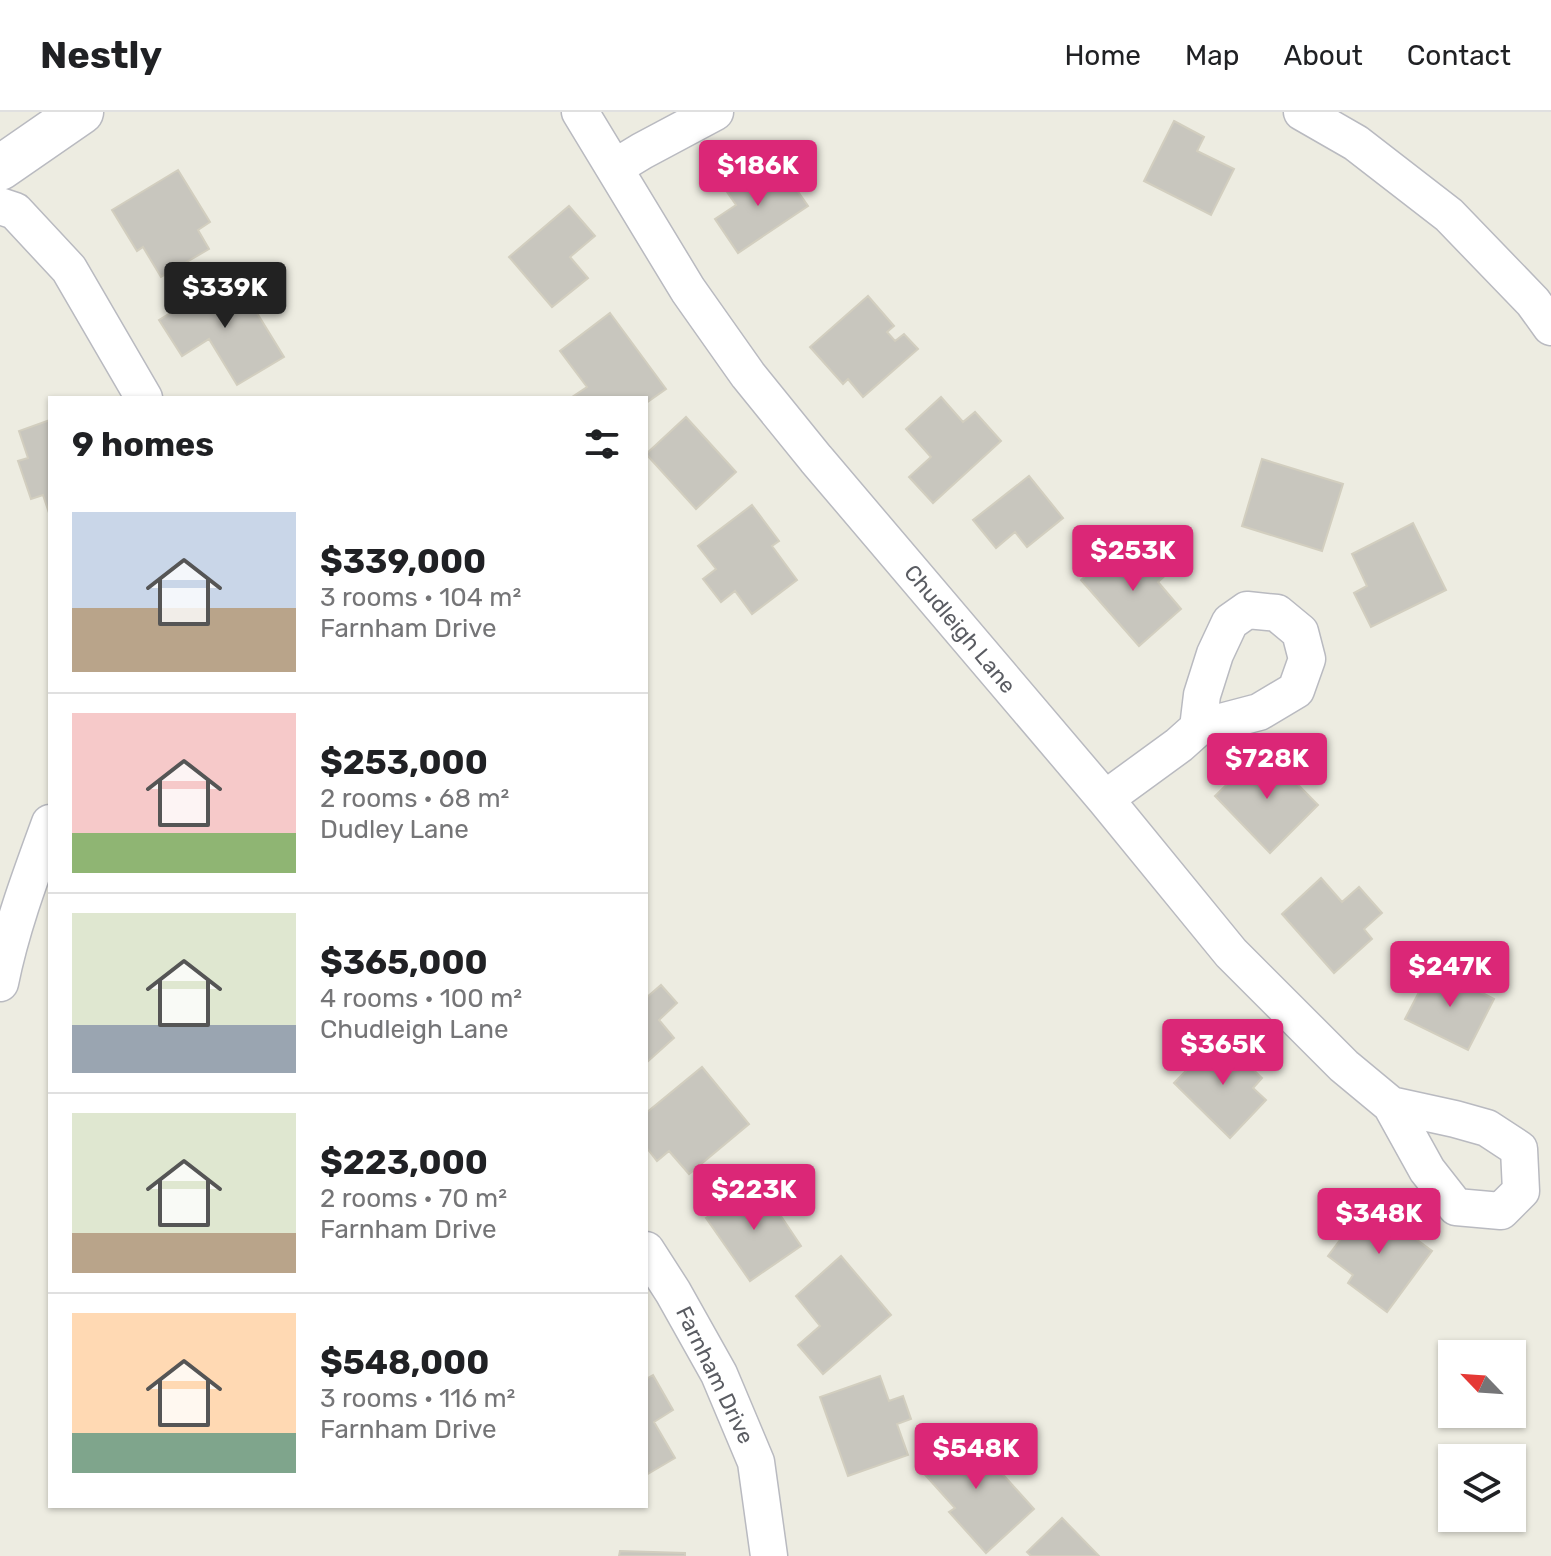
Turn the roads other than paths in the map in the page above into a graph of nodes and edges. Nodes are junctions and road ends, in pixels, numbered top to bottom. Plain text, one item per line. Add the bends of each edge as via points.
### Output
1 (81, 112) edge
2 (580, 112) edge
3 (715, 112) edge
4 (1302, 112) edge
5 (0, 168) edge
6 (614, 168) junction
7 (0, 206) edge
8 (1551, 327) edge
9 (143, 396) edge
10 (1198, 728) dead end
11 (1105, 799) junction
12 (48, 829) edge
13 (0, 983) edge
14 (1391, 1105) dead end
15 (648, 1253) edge
16 (769, 1556) edge

1 - 5 street
2 - 6 street, Chudleigh Lane
3 - 6 street
4 - 8 street via 1356,143 1449,215
6 - 11 street, Chudleigh Lane via 688,290 748,375
7 - 9 street via 15,211 69,269
10 - 11 street
11 - 14 street, Chudleigh Lane via 1231,953 1344,1066
12 - 13 street
15 - 16 street, Farnham Drive via 719,1374 756,1462

